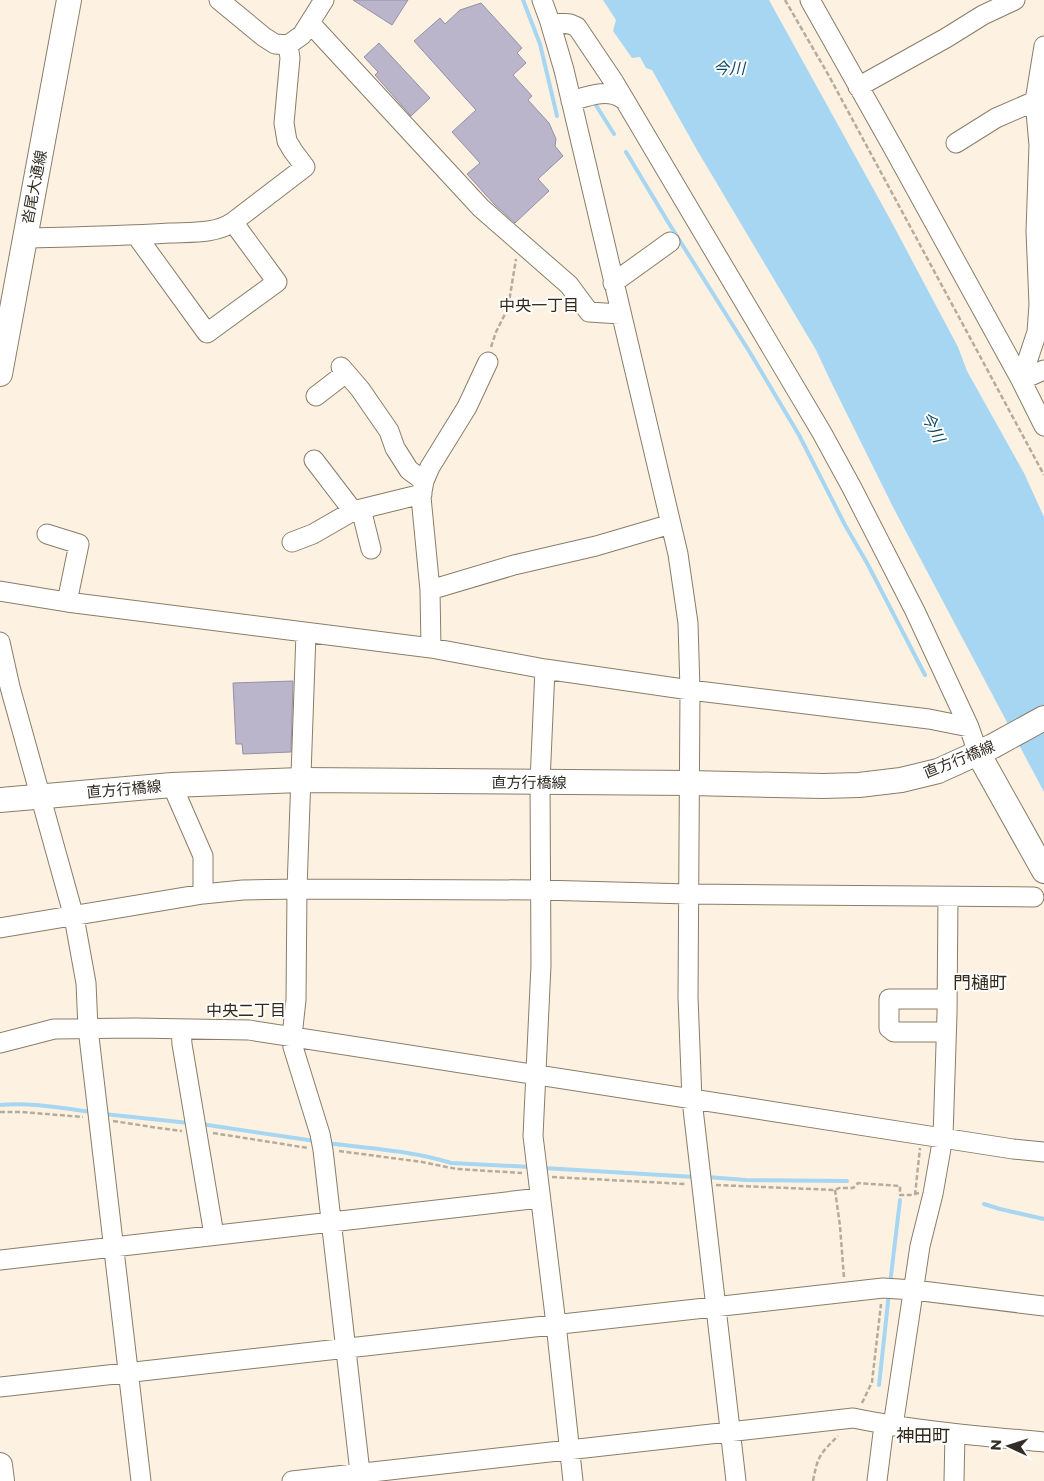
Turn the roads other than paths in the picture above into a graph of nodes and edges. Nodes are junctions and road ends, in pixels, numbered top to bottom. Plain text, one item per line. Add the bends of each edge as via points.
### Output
1 (69, 0) edge
2 (219, 0) edge
3 (324, 0) edge
4 (542, 0) edge
5 (1015, 0) edge
6 (817, 2) edge
7 (550, 22) junction
8 (310, 23) junction
9 (288, 44) junction
10 (1044, 46) edge
11 (858, 87) junction
12 (623, 100) junction
13 (1035, 100) junction
14 (571, 101) junction
15 (956, 143) dead end
16 (233, 222) junction
17 (1040, 234) edge
18 (136, 235) junction
19 (25, 238) junction
20 (670, 242) dead end
21 (613, 283) junction
22 (620, 314) junction
23 (488, 362) road end
24 (1044, 370) edge
25 (0, 374) edge
26 (1020, 380) junction
27 (316, 396) dead end
28 (1044, 426) edge
29 (314, 460) dead end
30 (423, 487) junction
31 (357, 510) junction
32 (671, 524) junction
33 (46, 534) dead end
34 (292, 542) dead end
35 (371, 549) dead end
36 (430, 590) junction
37 (0, 591) edge
38 (67, 602) junction
39 (306, 633) junction
40 (0, 642) edge
41 (431, 648) junction
42 (545, 669) junction
43 (690, 690) junction
44 (1044, 718) edge
45 (969, 726) junction
46 (985, 749) junction
47 (301, 780) junction
48 (540, 782) junction
49 (690, 783) junction
50 (172, 786) junction
51 (40, 796) junction
52 (0, 800) edge
53 (1044, 871) edge
54 (297, 889) junction
55 (540, 890) junction
56 (203, 894) junction
57 (689, 894) junction
58 (948, 897) junction
59 (1034, 897) dead end
60 (74, 917) junction
61 (0, 928) edge
62 (947, 999) junction
63 (88, 1028) junction
64 (181, 1029) junction
65 (946, 1032) junction
66 (292, 1036) junction
67 (0, 1042) edge
68 (537, 1074) junction
69 (692, 1100) junction
70 (943, 1137) junction
71 (1044, 1152) edge
72 (540, 1198) junction
73 (331, 1221) junction
74 (214, 1235) junction
75 (114, 1246) junction
76 (0, 1260) edge
77 (914, 1290) junction
78 (715, 1306) junction
79 (1044, 1306) edge
80 (556, 1324) junction
81 (346, 1348) junction
82 (128, 1373) junction
83 (0, 1387) edge
84 (888, 1425) junction
85 (730, 1432) junction
86 (955, 1434) junction
87 (1044, 1442) edge
88 (570, 1450) junction
89 (0, 1465) edge
90 (360, 1477) edge
91 (2, 1481) edge
92 (141, 1481) edge
93 (292, 1481) edge
94 (573, 1481) edge
95 (736, 1481) edge
96 (877, 1481) edge
97 (954, 1481) edge

1 - 19 main road, 沓尾大通線
2 - 9 street via 264,38 275,44
3 - 8 street
4 - 7 street
5 - 11 street
6 - 11 street
7 - 12 street via 577,27
7 - 14 street
8 - 9 street via 302,35
8 - 22 street via 481,208 569,285 589,312
9 - 16 street via 290,58 284,123 287,141 305,167
10 - 13 street
11 - 26 street
12 - 14 street via 609,93
12 - 45 street via 826,441 915,611
13 - 15 street via 996,118
13 - 17 street
14 - 21 street
16 - 18 street via 218,229
16 - 18 street via 277,282 207,333
17 - 26 street via 1037,332
18 - 19 street
19 - 25 main road, 沓尾大通線
20 - 21 street
21 - 22 street
22 - 32 street
23 - 30 street via 462,415 430,467
24 - 26 street
26 - 28 street
27 - 30 street via 344,370 389,431 394,448
29 - 31 street
30 - 31 street
30 - 36 street
31 - 34 street
31 - 35 street
32 - 36 street
32 - 43 street via 688,623
33 - 38 street via 79,544
36 - 41 street
37 - 38 street
38 - 39 street
39 - 41 street
39 - 47 street
40 - 51 street
41 - 42 street
42 - 43 street
42 - 48 street
43 - 45 street
43 - 49 street
44 - 46 main road, 直方行橋線
45 - 46 street
46 - 49 main road, 直方行橋線 via 938,771 859,785
46 - 53 main road
47 - 48 main road, 直方行橋線
47 - 50 main road, 直方行橋線
47 - 54 street
48 - 49 main road, 直方行橋線
48 - 55 street
49 - 57 street
50 - 51 main road, 直方行橋線
50 - 56 street via 203,856
51 - 52 main road, 直方行橋線
51 - 60 street
54 - 55 street
54 - 56 street
54 - 66 street via 296,1000
55 - 57 street
55 - 68 street via 542,965
56 - 60 street
57 - 58 street
57 - 69 street
58 - 59 street
58 - 62 street
60 - 61 street
60 - 63 street via 86,983
62 - 65 street
62 - 65 street via 890,999 889,1028 894,1032
63 - 64 street
63 - 67 street via 54,1029
63 - 75 street
64 - 66 street via 249,1030
64 - 74 street
65 - 70 street
66 - 68 street
66 - 73 street via 320,1134
68 - 69 street
68 - 72 street via 533,1136
69 - 70 street
69 - 78 street
70 - 71 street
70 - 77 street
72 - 73 street
72 - 80 street
73 - 74 street
73 - 81 street
74 - 75 street
75 - 76 street
75 - 82 street
77 - 78 street via 883,1288
77 - 79 street
77 - 84 street
78 - 80 street
78 - 85 street
80 - 81 street
80 - 88 street
81 - 82 street
81 - 90 street
82 - 83 street
82 - 92 street
84 - 85 street via 853,1418
84 - 86 street
84 - 96 street
85 - 88 street
85 - 95 street
86 - 87 street
86 - 97 street
88 - 90 street
88 - 94 street
89 - 91 main road
90 - 93 street

